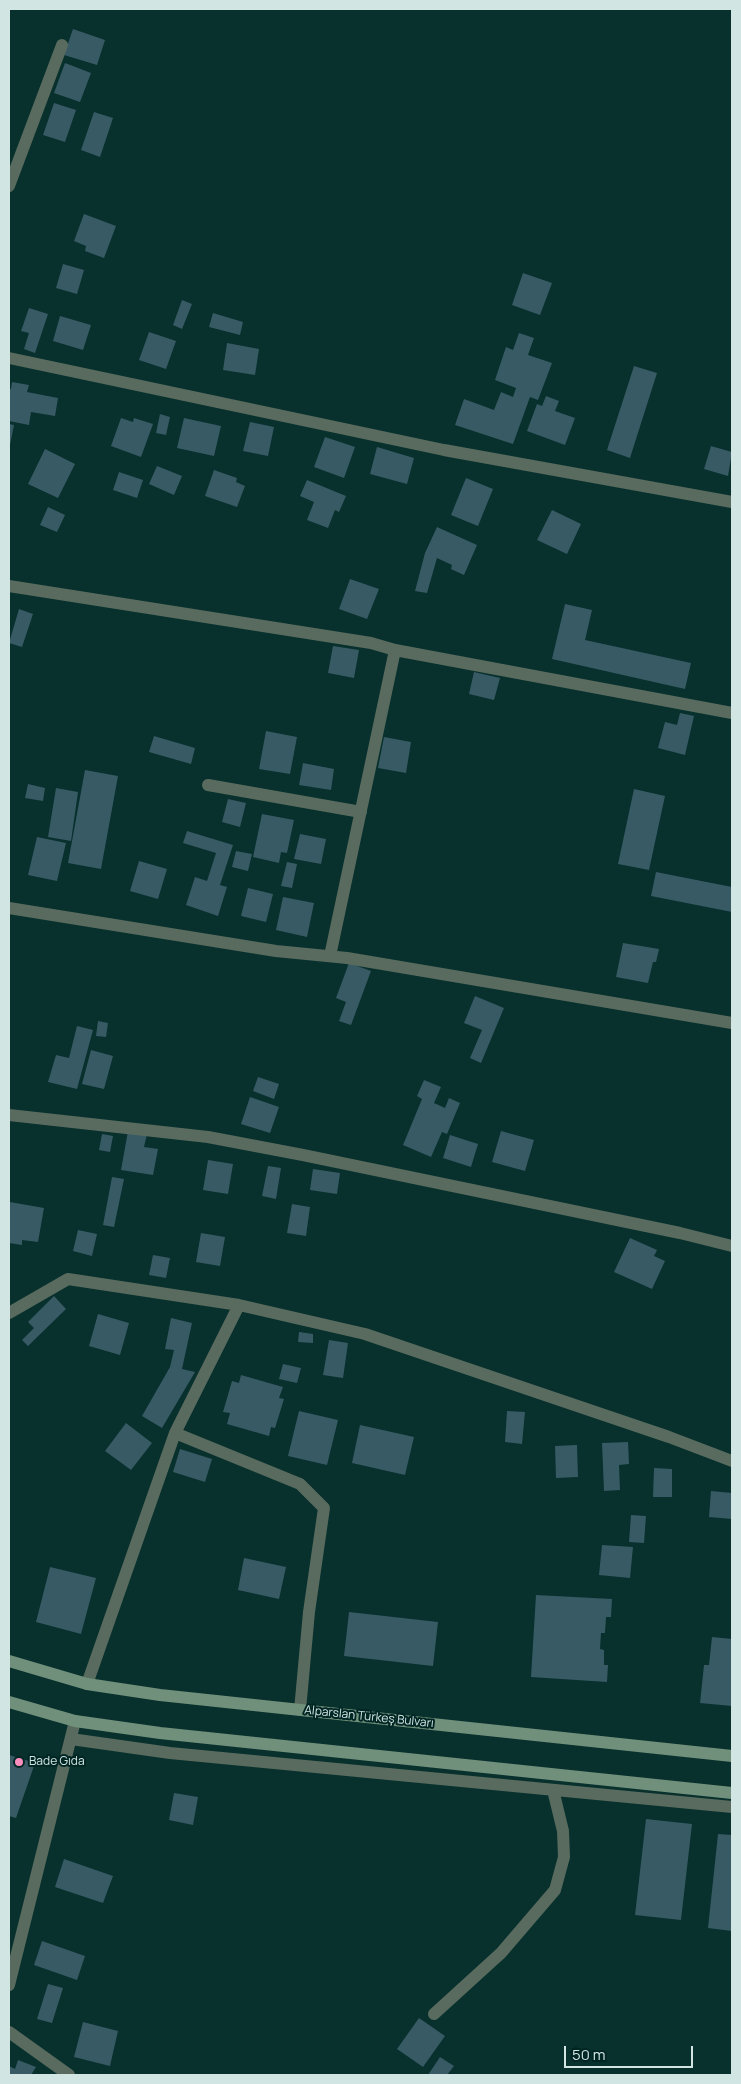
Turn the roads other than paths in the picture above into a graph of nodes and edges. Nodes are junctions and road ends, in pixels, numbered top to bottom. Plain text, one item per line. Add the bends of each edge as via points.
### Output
1 (62, 45) dead end
2 (9, 186) edge
3 (9, 358) edge
4 (732, 502) edge
5 (9, 586) edge
6 (395, 650) junction
7 (732, 713) edge
8 (208, 785) dead end
9 (361, 812) junction
10 (9, 908) edge
11 (330, 956) junction
12 (732, 1023) edge
13 (9, 1114) edge
14 (732, 1246) edge
15 (238, 1305) junction
16 (9, 1313) edge
17 (175, 1433) junction
18 (732, 1461) edge
19 (9, 1661) edge
20 (87, 1684) junction
21 (9, 1702) edge
22 (300, 1710) junction
23 (75, 1721) junction
24 (71, 1739) junction
25 (732, 1756) edge
26 (552, 1790) junction
27 (732, 1793) edge
28 (732, 1808) edge
29 (9, 1985) edge
30 (434, 2014) dead end
31 (9, 2032) edge
32 (69, 2075) edge

1 - 2 street
3 - 4 street via 444,450
5 - 6 street via 371,643
6 - 7 street
6 - 9 street
8 - 9 street
9 - 11 street
10 - 11 street
11 - 12 street
13 - 14 street via 208,1137
15 - 16 street via 68,1279
15 - 17 street
15 - 18 street via 365,1334
17 - 20 street
17 - 22 street via 300,1484 324,1508 309,1612
19 - 20 main road, Alparslan Türkeş Bulvarı
20 - 22 main road, Alparslan Türkeş Bulvarı
21 - 23 main road
22 - 25 main road, Alparslan Türkeş Bulvarı
23 - 24 street
23 - 27 main road via 160,1733
24 - 26 street
24 - 29 street
26 - 28 street
26 - 30 street via 563,1831 564,1857 555,1890 501,1953
31 - 32 street

